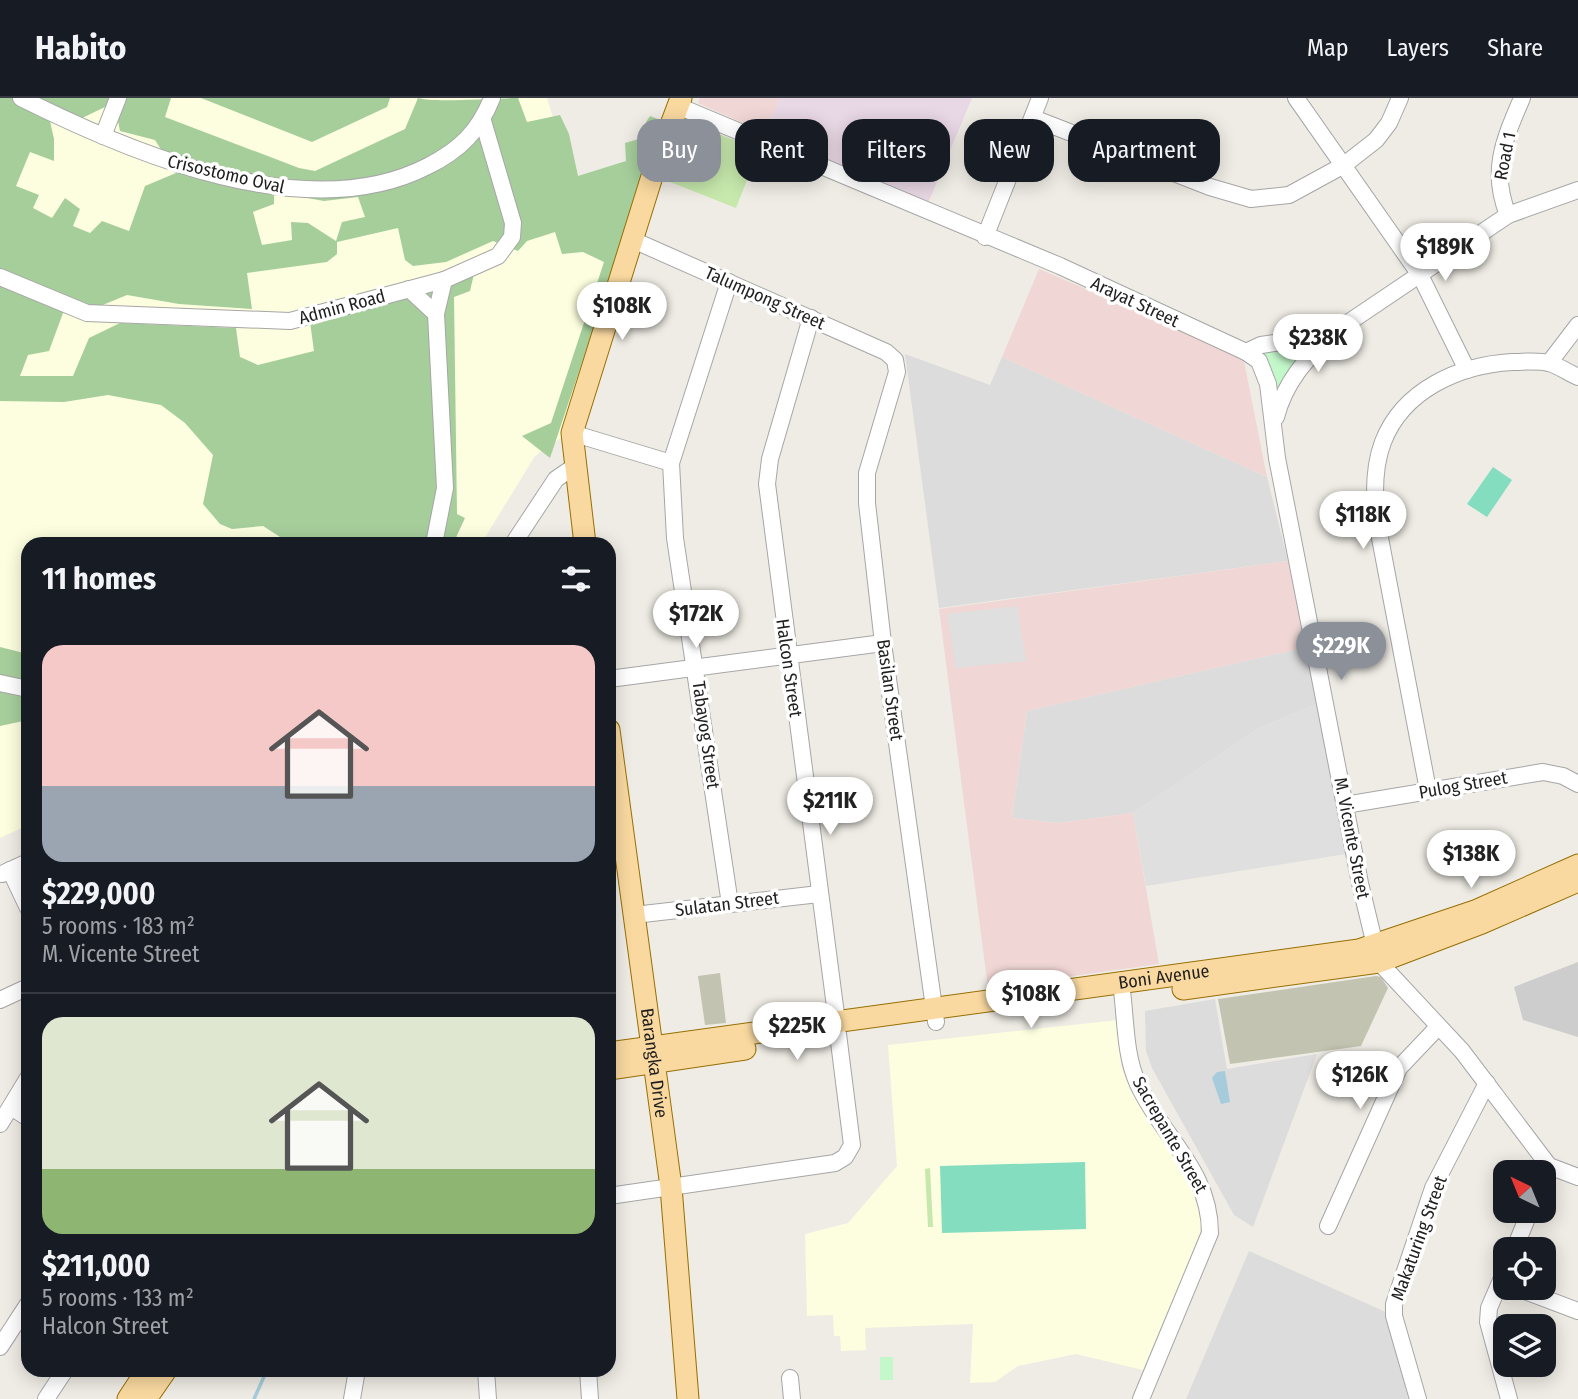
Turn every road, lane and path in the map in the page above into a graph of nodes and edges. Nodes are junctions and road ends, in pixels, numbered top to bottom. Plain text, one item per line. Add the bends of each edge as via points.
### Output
1 (21, 98) edge
2 (118, 98) edge
3 (492, 98) edge
4 (1040, 98) edge
5 (1296, 98) edge
6 (1400, 98) edge
7 (1522, 98) edge
8 (675, 101) edge
9 (1033, 118) junction
10 (483, 121) junction
11 (103, 136) junction
12 (1344, 165) junction
13 (1578, 190) edge
14 (1508, 215) junction
15 (985, 237) junction
16 (633, 240) junction
17 (1420, 275) junction
18 (0, 277) edge
19 (444, 280) junction
20 (729, 282) junction
21 (409, 289) junction
22 (436, 314) junction
23 (811, 318) junction
24 (1578, 325) edge
25 (1329, 335) junction
26 (1246, 352) junction
27 (895, 360) joint
28 (1549, 363) junction
29 (1467, 370) junction
30 (1578, 377) edge
31 (1274, 422) junction
32 (572, 433) junction
33 (671, 463) junction
34 (575, 466) junction
35 (435, 537) edge
36 (518, 537) edge
37 (584, 537) edge
38 (883, 643) junction
39 (788, 657) junction
40 (696, 669) junction
41 (616, 679) edge
42 (0, 683) edge
43 (21, 688) edge
44 (616, 782) edge
45 (1578, 784) edge
46 (1428, 790) junction
47 (1345, 805) junction
48 (21, 865) edge
49 (1578, 865) edge
50 (5, 873) edge
51 (1578, 881) edge
52 (819, 894) junction
53 (21, 897) edge
54 (730, 904) junction
55 (634, 915) junction
56 (1377, 954) junction
57 (21, 990) edge
58 (1122, 990) junction
59 (0, 1000) edge
60 (936, 1016) junction
61 (1438, 1027) junction
62 (837, 1028) junction
63 (616, 1053) edge
64 (652, 1055) junction
65 (616, 1067) edge
66 (1487, 1083) junction
67 (21, 1090) edge
68 (11, 1107) junction
69 (21, 1113) edge
70 (0, 1124) edge
71 (1538, 1160) edge
72 (1556, 1174) edge
73 (1578, 1177) edge
74 (671, 1186) junction
75 (616, 1195) edge
76 (1328, 1226) dead end
77 (1493, 1300) edge
78 (1549, 1300) edge
79 (1578, 1311) edge
80 (21, 1315) edge
81 (0, 1347) edge
82 (60, 1377) edge
83 (142, 1377) edge
84 (161, 1377) edge
85 (356, 1377) edge
86 (486, 1377) edge
87 (588, 1377) edge
88 (790, 1378) dead end
89 (46, 1399) edge
90 (128, 1399) edge
91 (146, 1399) edge
92 (352, 1399) edge
93 (488, 1399) edge
94 (590, 1399) edge
95 (688, 1399) edge
96 (792, 1399) edge
97 (1141, 1399) edge
98 (1418, 1399) edge
99 (1509, 1399) edge

1 - 11 street, Crisostomo Oval
2 - 11 street
3 - 10 street, Crisostomo Oval
4 - 9 street
5 - 12 street
6 - 12 street via 1376,140
7 - 14 street, Road 1 via 1498,176 1499,194
8 - 15 street, Arayat Street
8 - 16 main road
9 - 12 street via 1251,199 1289,195
9 - 15 street
10 - 11 street, Crisostomo Oval via 466,142 401,180 341,190 290,189 168,162
10 - 19 street, Admin Road via 513,223 512,237 498,256
12 - 17 street
13 - 14 street
14 - 17 street
15 - 26 street, Arayat Street via 1060,266
16 - 20 street, Talumpong Street
16 - 32 main road
17 - 25 street
17 - 29 street
18 - 21 street, Admin Road via 87,313 208,319 290,321
19 - 21 street, Admin Road
19 - 22 street
20 - 23 street, Talumpong Street
20 - 33 street, Tabayog Street
21 - 22 street
22 - 35 street via 445,488
23 - 27 street, Talumpong Street
23 - 39 street, Halcon Street via 769,459 766,484
24 - 28 street
25 - 26 street via 1261,345
25 - 31 street, M. Vicente Street via 1293,375
26 - 31 street, M. Vicente Street via 1265,371
27 - 38 street, Basilan Street via 897,372 867,473
28 - 29 street via 1504,363
28 - 30 street
29 - 46 street via 1428,387 1401,411 1384,440 1376,484 1376,517
31 - 47 street, M. Vicente Street via 1277,458
32 - 33 street
32 - 34 main road
33 - 40 street, Tabayog Street via 675,538
34 - 36 street via 555,479
34 - 37 main road
38 - 39 street
38 - 60 street, Basilan Street
39 - 40 street
39 - 52 street, Halcon Street
40 - 41 street
40 - 54 street, Tabayog Street
42 - 43 street
44 - 55 main road, Barangka Drive
45 - 46 street, Pulog Street via 1543,772
46 - 47 street, Pulog Street
47 - 56 street, M. Vicente Street
48 - 50 street
49 - 56 main road, Boni Avenue
50 - 53 street
51 - 56 main road, Boni Avenue via 1482,923
52 - 54 street, Sulatan Street
52 - 62 street, Halcon Street
54 - 55 street, Sulatan Street
55 - 64 main road, Barangka Drive
56 - 58 main road, Boni Avenue
56 - 61 street
57 - 59 street
58 - 60 main road, Boni Avenue
58 - 97 street, Sacrepante Street via 1135,1079 1199,1180 1210,1216 1210,1233
60 - 62 main road, Boni Avenue
61 - 66 street
61 - 76 street via 1399,1068
62 - 64 main road, Boni Avenue
62 - 74 street, Halcon Street via 852,1145 845,1157 835,1163
63 - 64 main road, Boni Avenue
64 - 65 main road, Boni Avenue
64 - 74 main road, Barangka Drive
66 - 71 street
66 - 98 street, Makaturing Street via 1433,1188 1394,1304
67 - 68 street
68 - 69 street
68 - 70 street
72 - 73 street
74 - 75 street
74 - 95 main road, Barangka Drive
77 - 99 street via 1488,1322
78 - 79 street
80 - 81 street
82 - 89 street
83 - 90 main road
84 - 91 main road
85 - 92 street
86 - 93 street
87 - 94 street
88 - 96 street

